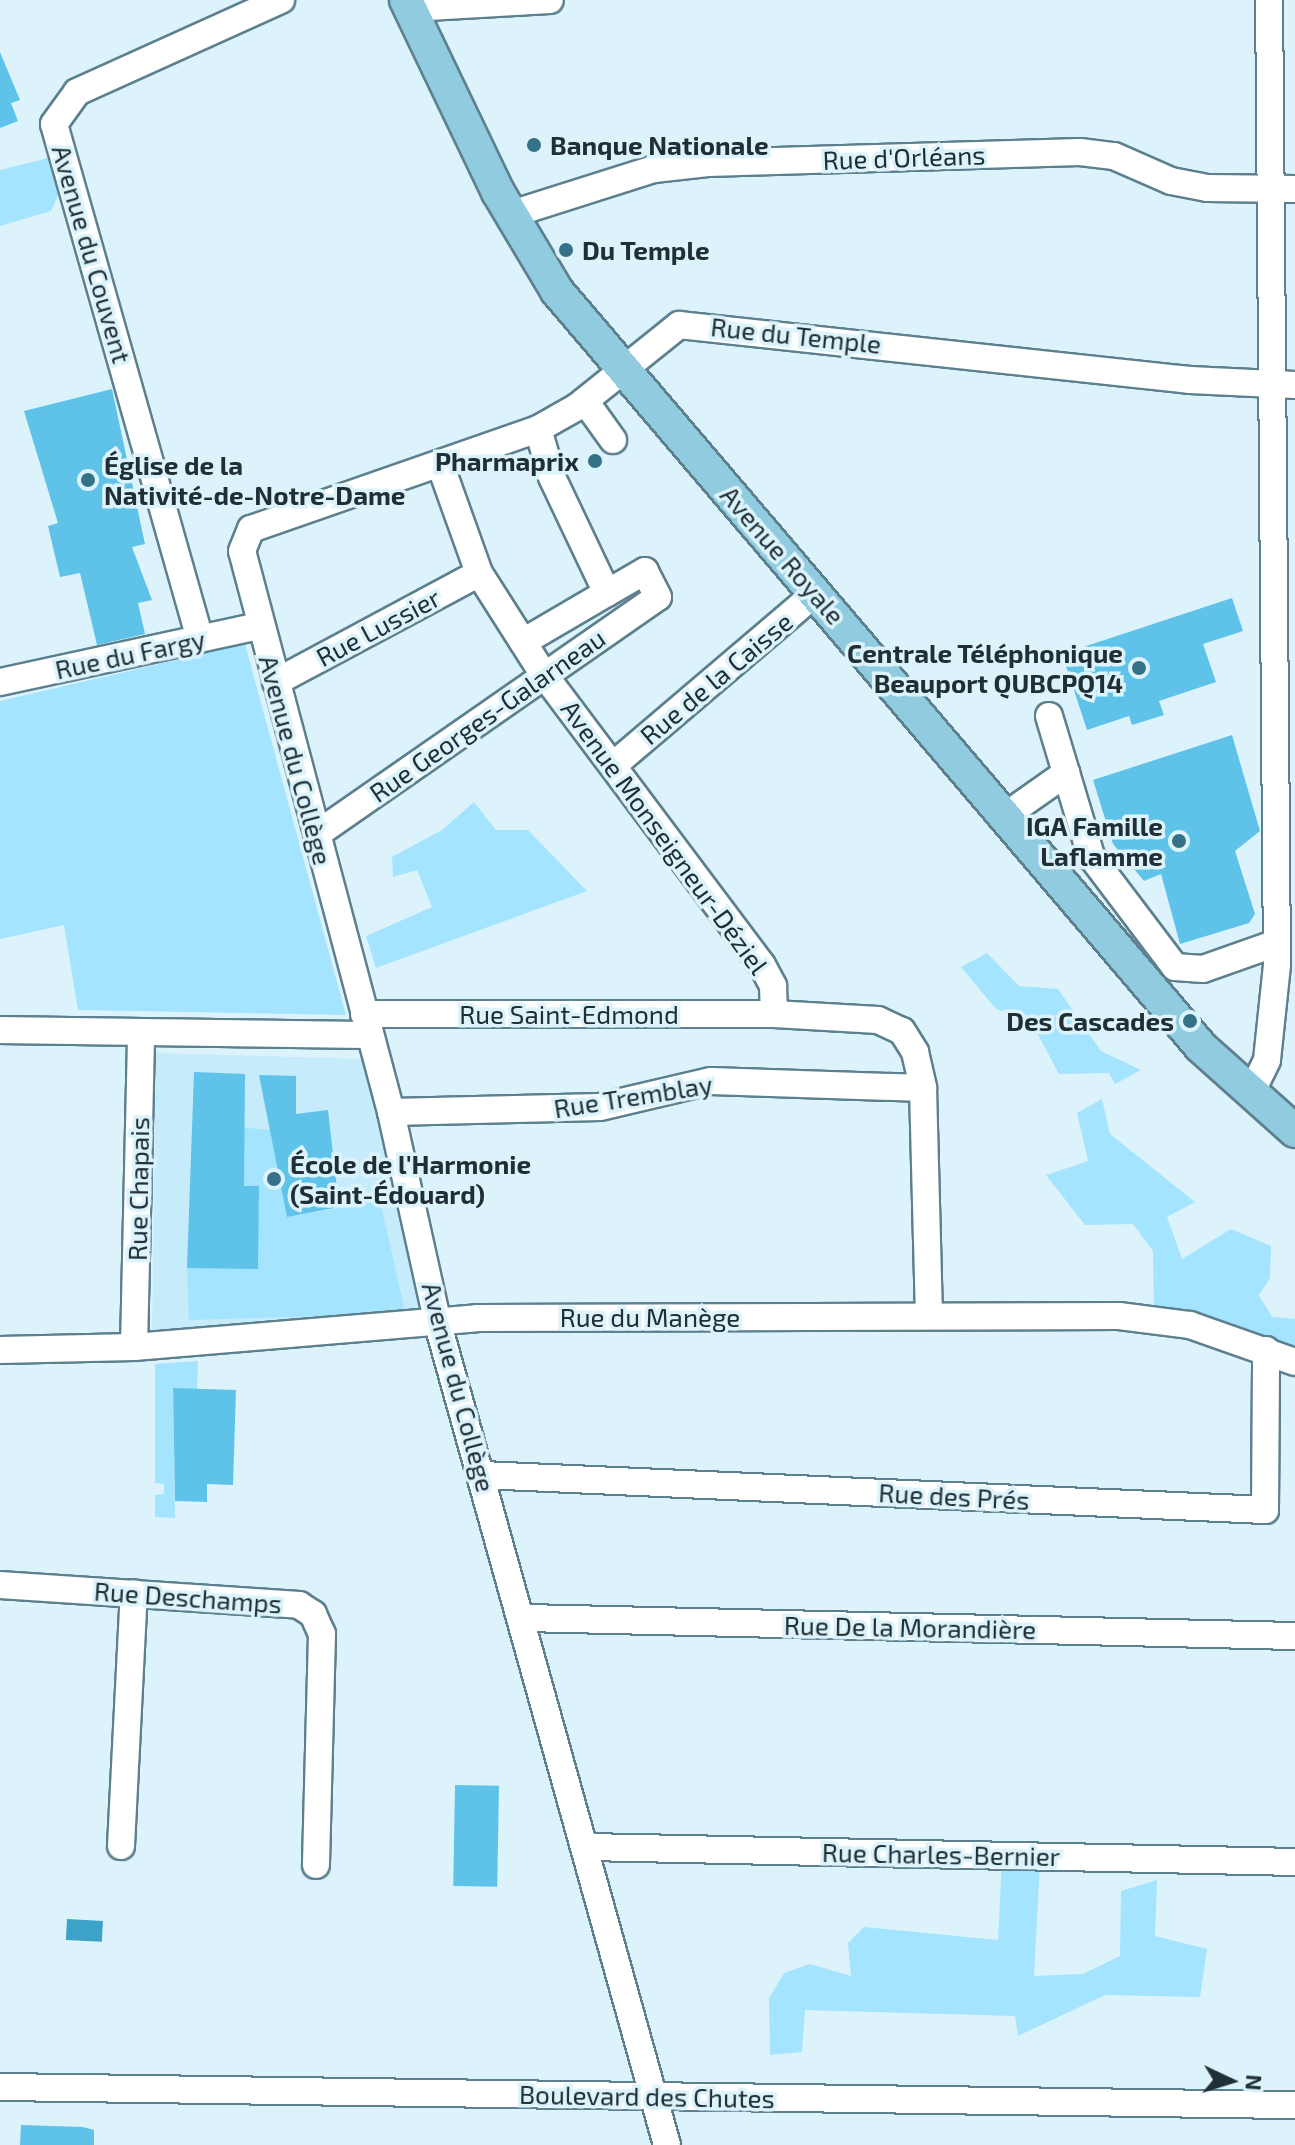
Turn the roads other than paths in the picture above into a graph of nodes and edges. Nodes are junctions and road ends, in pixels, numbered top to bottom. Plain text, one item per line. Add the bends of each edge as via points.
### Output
1 (281, 0) edge
2 (550, 0) edge
3 (1269, 0) edge
4 (408, 4) edge
5 (1284, 189) edge
6 (515, 213) junction
7 (621, 367) junction
8 (1285, 384) edge
9 (585, 401) junction
10 (538, 429) junction
11 (613, 440) dead end
12 (440, 464) junction
13 (251, 529) joint
14 (479, 573) junction
15 (607, 593) junction
16 (816, 593) junction
17 (260, 626) junction
18 (200, 639) junction
19 (523, 642) junction
20 (542, 672) junction
21 (0, 682) edge
22 (276, 682) junction
23 (1049, 716) dead end
24 (1287, 717) edge
25 (616, 763) junction
26 (1066, 773) junction
27 (1005, 816) junction
28 (317, 834) junction
29 (1283, 958) edge
30 (1175, 967) junction
31 (1149, 987) junction
32 (774, 1014) junction
33 (367, 1024) junction
34 (0, 1030) edge
35 (141, 1032) junction
36 (923, 1088) junction
37 (1252, 1091) junction
38 (391, 1112) junction
39 (1295, 1131) edge
40 (929, 1315) junction
41 (438, 1324) junction
42 (134, 1347) junction
43 (0, 1350) edge
44 (1266, 1350) junction
45 (1295, 1362) edge
46 (482, 1475) junction
47 (0, 1585) edge
48 (134, 1593) junction
49 (525, 1618) junction
50 (1295, 1636) edge
51 (121, 1846) dead end
52 (587, 1847) junction
53 (1295, 1862) edge
54 (316, 1865) dead end
55 (0, 2087) edge
56 (653, 2096) junction
57 (1295, 2105) edge
58 (667, 2145) edge

1 - 18 street, Avenue du Couvent via 77,92 54,124
2 - 4 street
3 - 5 street
4 - 6 main road, Avenue Royale via 498,192
5 - 6 street, Rue d'Orléans via 1195,186 1114,156 1080,152 708,163 654,169
5 - 8 street
6 - 7 main road, Avenue Royale via 557,291
7 - 8 street, Rue du Temple via 679,325 715,324 1190,380
7 - 9 street, Rue du Temple
7 - 16 main road, Avenue Royale
8 - 24 street
9 - 10 street, Rue du Temple
9 - 11 street
10 - 12 street, Rue du Temple
10 - 15 street via 552,477
12 - 13 street, Rue du Temple
12 - 14 street, Avenue Monseigneur-Déziel
13 - 17 street, Avenue du Collège via 242,551
14 - 19 street, Avenue Monseigneur-Déziel
14 - 22 street, Rue Lussier
15 - 19 street
15 - 20 street, Rue Georges-Galarneau via 645,571 658,597
16 - 25 street, Rue de la Caisse
16 - 27 main road, Avenue Royale
17 - 18 street, Rue du Fargy
17 - 22 street, Avenue du Collège
18 - 21 street, Rue du Fargy
19 - 20 street, Avenue Monseigneur-Déziel
20 - 25 street, Avenue Monseigneur-Déziel
20 - 28 street, Rue Georges-Galarneau
22 - 28 street, Avenue du Collège
23 - 26 street
24 - 29 street
25 - 32 street, Avenue Monseigneur-Déziel via 762,965 773,986
26 - 27 street
26 - 30 street via 1091,856
27 - 31 main road, Avenue Royale
28 - 33 street, Avenue du Collège
29 - 30 street via 1203,969
29 - 37 street via 1267,1060
30 - 31 street
31 - 37 main road, Avenue Royale via 1201,1047
32 - 33 street, Rue Saint-Edmond
32 - 36 street via 878,1020 902,1031 915,1052
33 - 35 street, Rue Saint-Edmond
33 - 38 street, Avenue du Collège
34 - 35 street, Rue Saint-Edmond
35 - 42 street, Rue Chapais
36 - 38 street, Rue Tremblay via 711,1081 600,1107
36 - 40 street
37 - 39 main road, Avenue Royale
38 - 41 street, Avenue du Collège
40 - 41 street, Rue du Manège
40 - 44 street, Rue du Manège via 1119,1316 1190,1325
41 - 42 street, Rue du Manège
41 - 46 street, Avenue du Collège
42 - 43 street, Rue du Manège
44 - 45 street, Rue du Manège
44 - 46 street, Rue des Prés via 1265,1510
46 - 49 street, Avenue du Collège
47 - 48 street, Rue Deschamps
48 - 51 street
48 - 54 street, Rue Deschamps via 299,1605 313,1614 322,1634
49 - 50 street, Rue De la Morandière
49 - 52 street, Avenue du Collège
52 - 53 street, Rue Charles-Bernier
52 - 56 street, Avenue du Collège
55 - 56 street, Boulevard des Chutes
56 - 57 street, Boulevard des Chutes
56 - 58 street, Avenue du Collège

